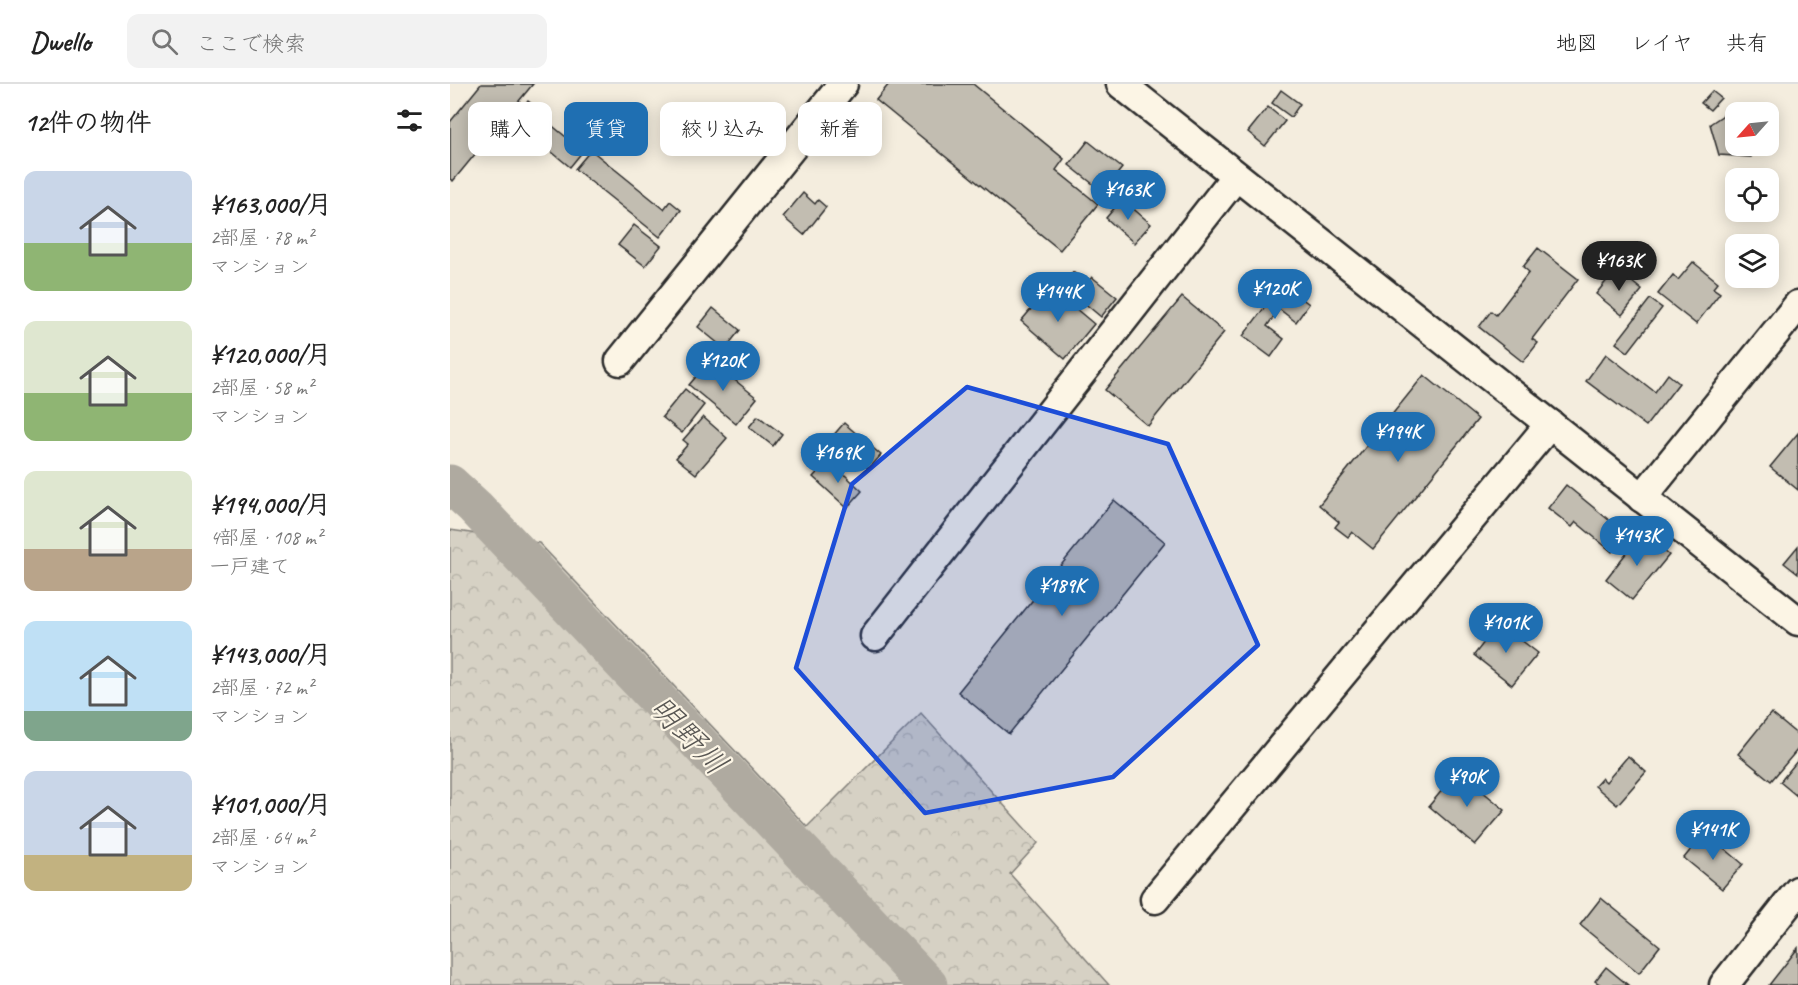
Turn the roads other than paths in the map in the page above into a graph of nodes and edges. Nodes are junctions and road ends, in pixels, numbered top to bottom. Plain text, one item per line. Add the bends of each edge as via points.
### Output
1 (843, 84) edge
2 (1121, 84) edge
3 (1236, 176) junction
4 (1798, 305) edge
5 (620, 361) dead end
6 (1550, 424) junction
7 (1642, 498) junction
8 (1798, 621) edge
9 (874, 636) dead end
10 (1155, 899) dead end
11 (1796, 899) edge
12 (1724, 985) edge

1 - 5 street
2 - 3 street
3 - 6 street
3 - 9 street
4 - 7 street
6 - 7 street
6 - 10 street
7 - 8 street
11 - 12 street

